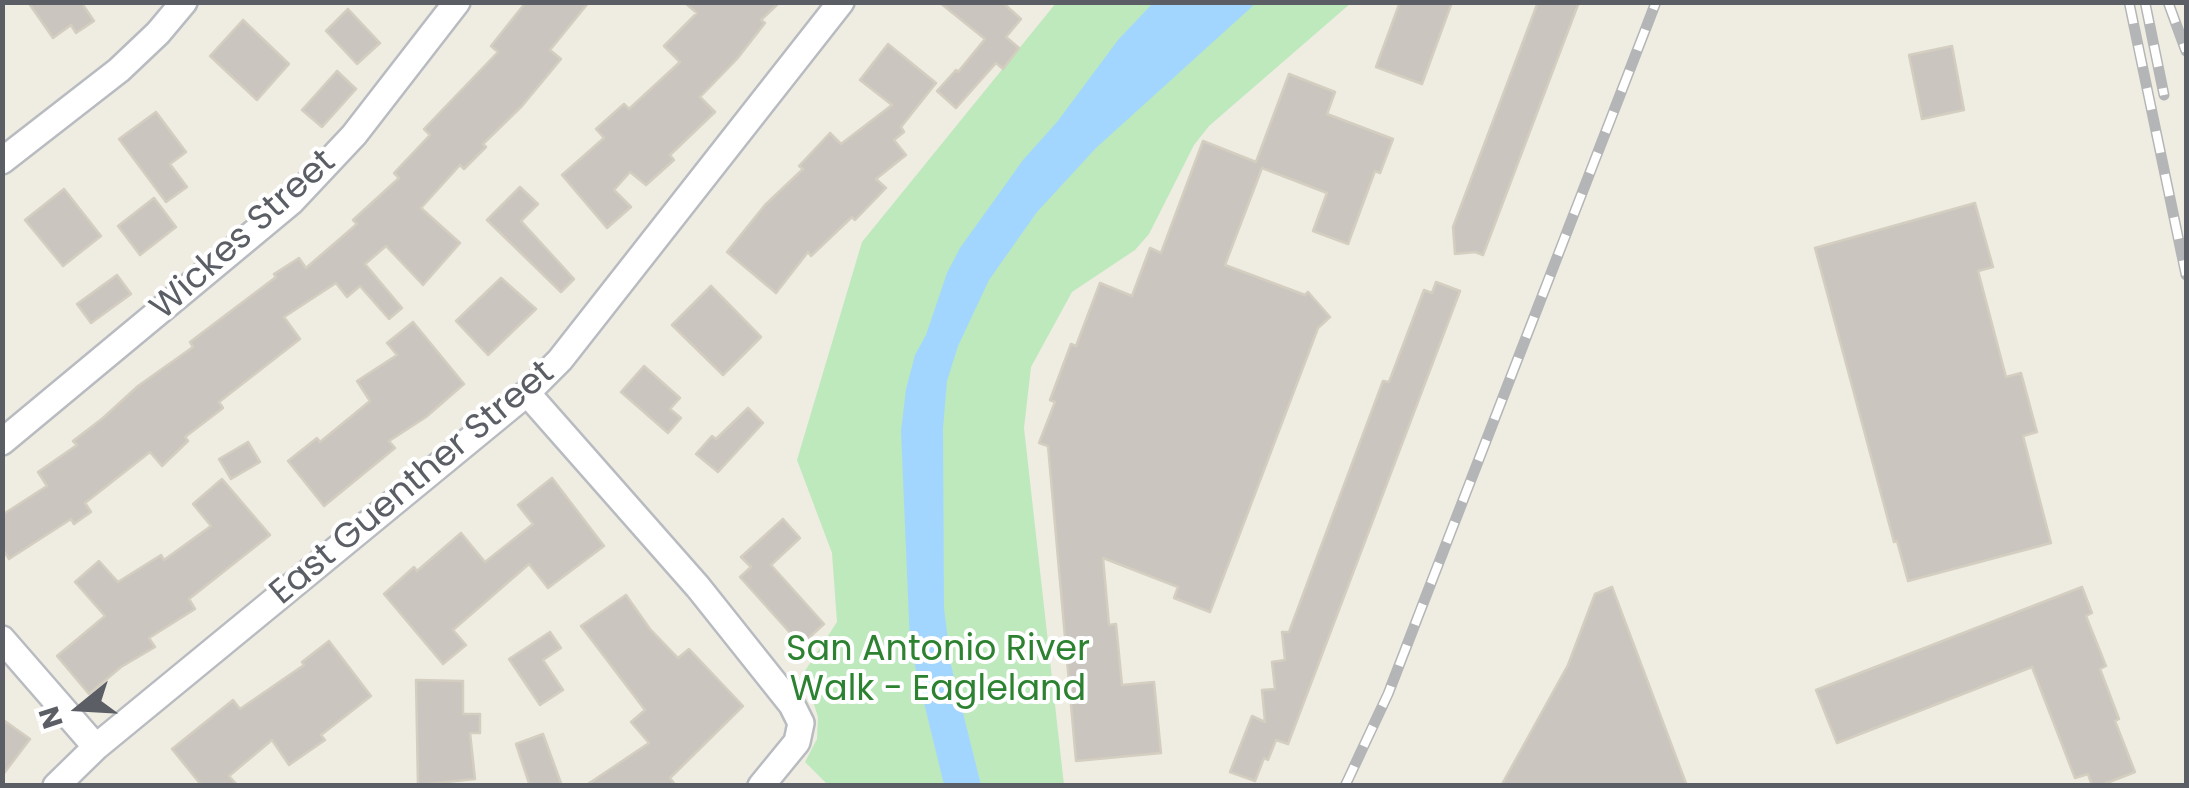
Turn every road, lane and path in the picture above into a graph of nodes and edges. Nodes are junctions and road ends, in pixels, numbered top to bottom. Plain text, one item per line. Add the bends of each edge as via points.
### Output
1 (184, 2) edge
2 (457, 2) edge
3 (841, 2) edge
4 (2, 161) edge
5 (527, 393) junction
6 (2, 442) edge
7 (2, 639) edge
8 (96, 747) junction
9 (56, 786) edge
10 (761, 786) edge

1 - 4 street via 119,70
2 - 6 street, Wickes Street via 354,135 291,202
3 - 5 street, East Guenther Street via 560,360
5 - 8 street, East Guenther Street
5 - 10 street via 792,705 801,723 797,742
7 - 8 street
8 - 9 street, East Guenther Street

